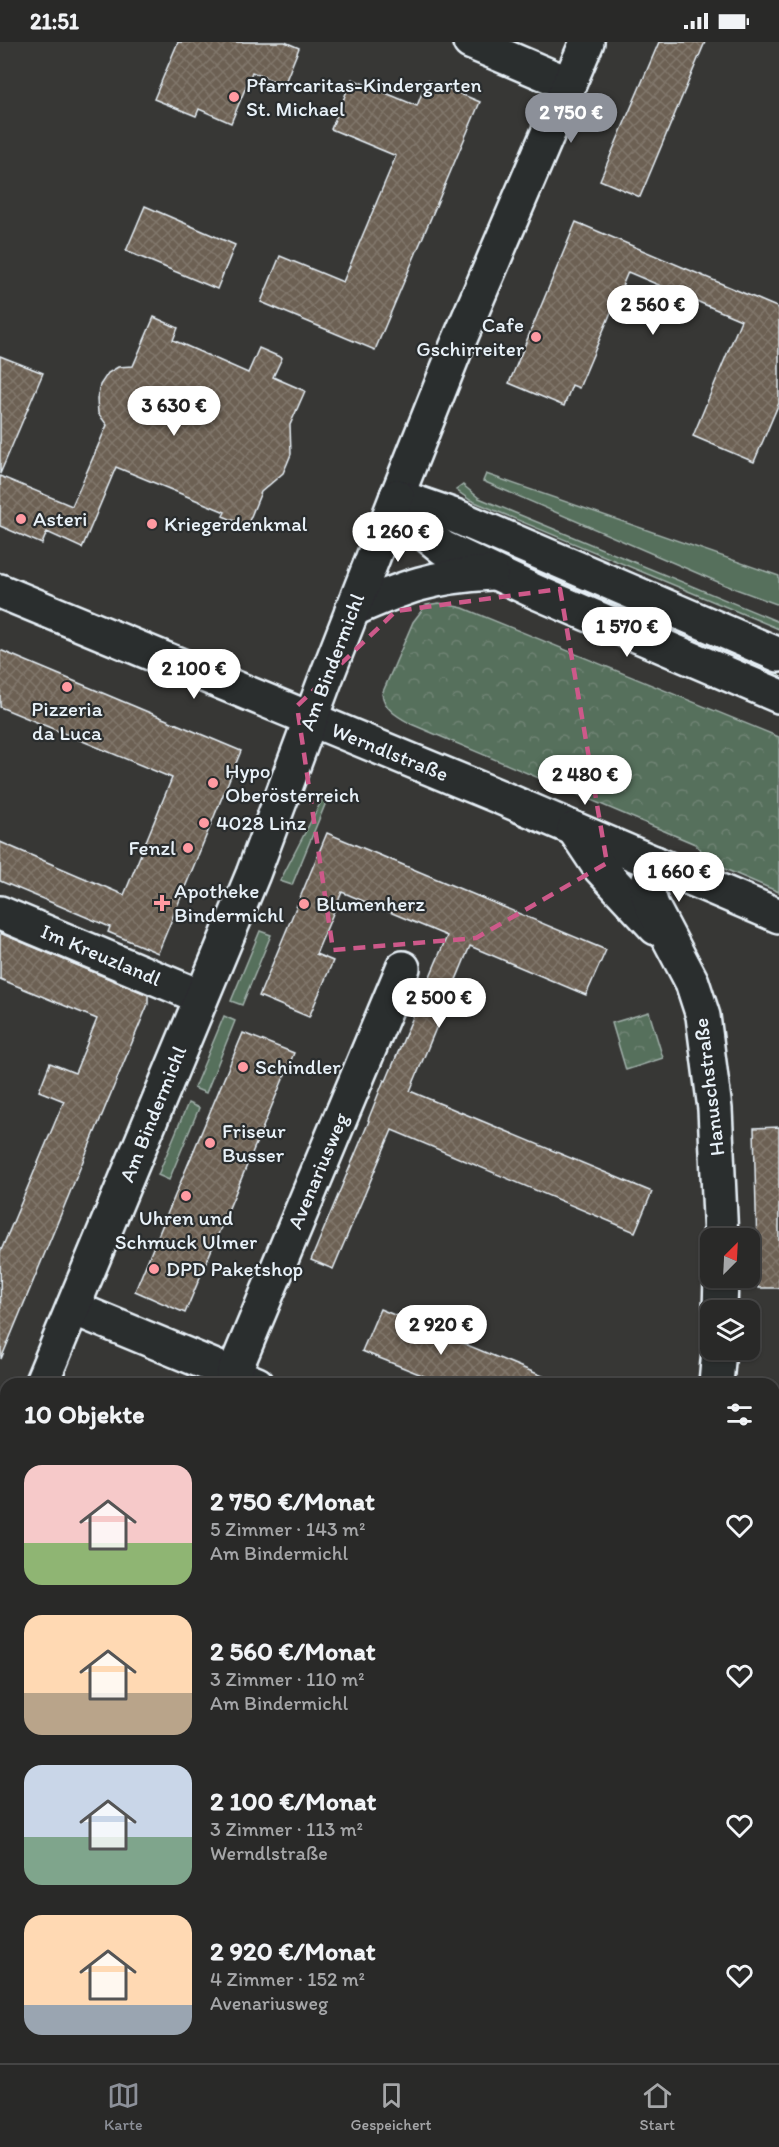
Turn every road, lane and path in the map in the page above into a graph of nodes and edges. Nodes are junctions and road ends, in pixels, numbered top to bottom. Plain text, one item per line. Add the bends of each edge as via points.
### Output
1 (470, 42) edge
2 (587, 42) edge
3 (569, 84) junction
4 (397, 496) junction
5 (495, 573) junction
6 (0, 591) edge
7 (352, 610) junction
8 (779, 655) edge
9 (779, 696) edge
10 (310, 720) junction
11 (574, 829) junction
12 (655, 863) junction
13 (0, 913) edge
14 (779, 916) edge
15 (670, 942) junction
16 (403, 968) dead end
17 (201, 997) junction
18 (720, 1228) edge
19 (73, 1308) junction
20 (718, 1360) edge
21 (44, 1378) edge
22 (240, 1378) edge
23 (246, 1378) edge
24 (717, 1378) edge

1 - 3 street
2 - 3 street, Am Bindermichl
3 - 4 street, Am Bindermichl
4 - 5 street via 426,536
4 - 7 street, Am Bindermichl
4 - 8 street via 455,516
5 - 7 street via 439,578 397,590
5 - 9 street
6 - 10 street, Werndlstraße
7 - 10 street, Am Bindermichl
10 - 11 street, Werndlstraße
10 - 17 street, Am Bindermichl
11 - 12 street, Werndlstraße
11 - 15 street, Hanuschstraße via 600,868
12 - 14 street, Werndlstraße
12 - 15 street, Hanuschstraße via 646,888
13 - 17 street, Im Kreuzlandl
15 - 18 street, Hanuschstraße via 692,982 703,1016 715,1109
16 - 23 street, Avenariusweg
17 - 19 street, Am Bindermichl
19 - 21 street, Am Bindermichl
19 - 22 street, Avenariusweg
20 - 24 street

